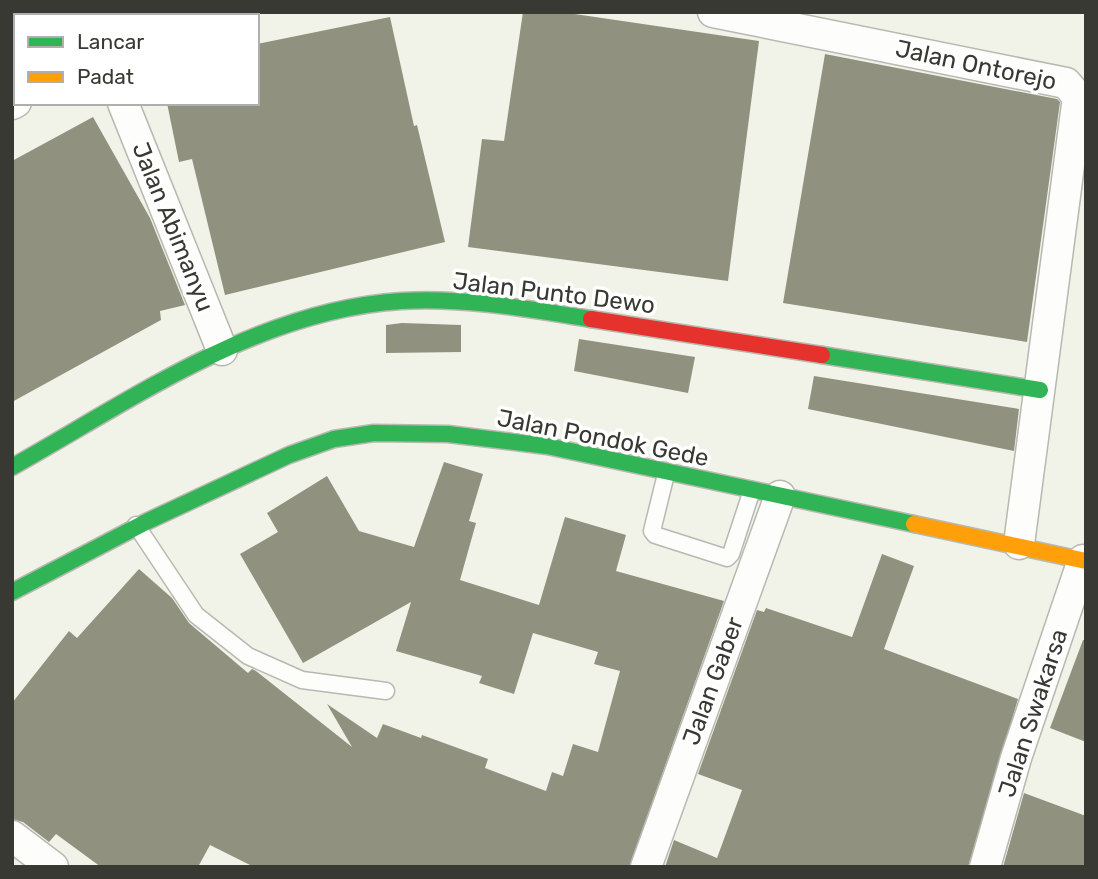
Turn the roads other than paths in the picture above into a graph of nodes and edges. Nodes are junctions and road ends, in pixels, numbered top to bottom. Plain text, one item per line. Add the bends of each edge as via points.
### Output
1 (713, 12) edge
2 (822, 22) edge
3 (125, 105) edge
4 (222, 350) junction
5 (1040, 390) junction
6 (12, 467) edge
7 (666, 474) junction
8 (766, 493) junction
9 (136, 525) junction
10 (1019, 544) junction
11 (1084, 560) edge
12 (12, 592) edge
13 (386, 691) dead end
14 (12, 836) edge
15 (53, 867) edge
16 (646, 867) edge
17 (985, 867) edge

1 - 2 street, Jalan Ontorejo
2 - 5 street, Jalan Ontorejo via 1066,83 1076,91
3 - 4 street, Jalan Abimanyu
4 - 5 main road, Jalan Punto Dewo via 284,325 349,309 401,301 454,300
4 - 6 main road, Jalan Punto Dewo
5 - 10 street, Jalan Ontorejo
7 - 8 main road, Jalan Pondok Gede
7 - 8 lane via 652,531 727,558
7 - 9 main road, Jalan Pondok Gede via 547,446 478,436 409,432 351,436 280,459
8 - 10 main road, Jalan Pondok Gede
8 - 16 street, Jalan Gaber
9 - 12 main road, Jalan Pondok Gede
9 - 13 lane via 196,615 248,656 302,680
10 - 11 main road, Jalan Pondok Gede
11 - 17 street, Jalan Swakarsa via 1016,758
14 - 15 street

